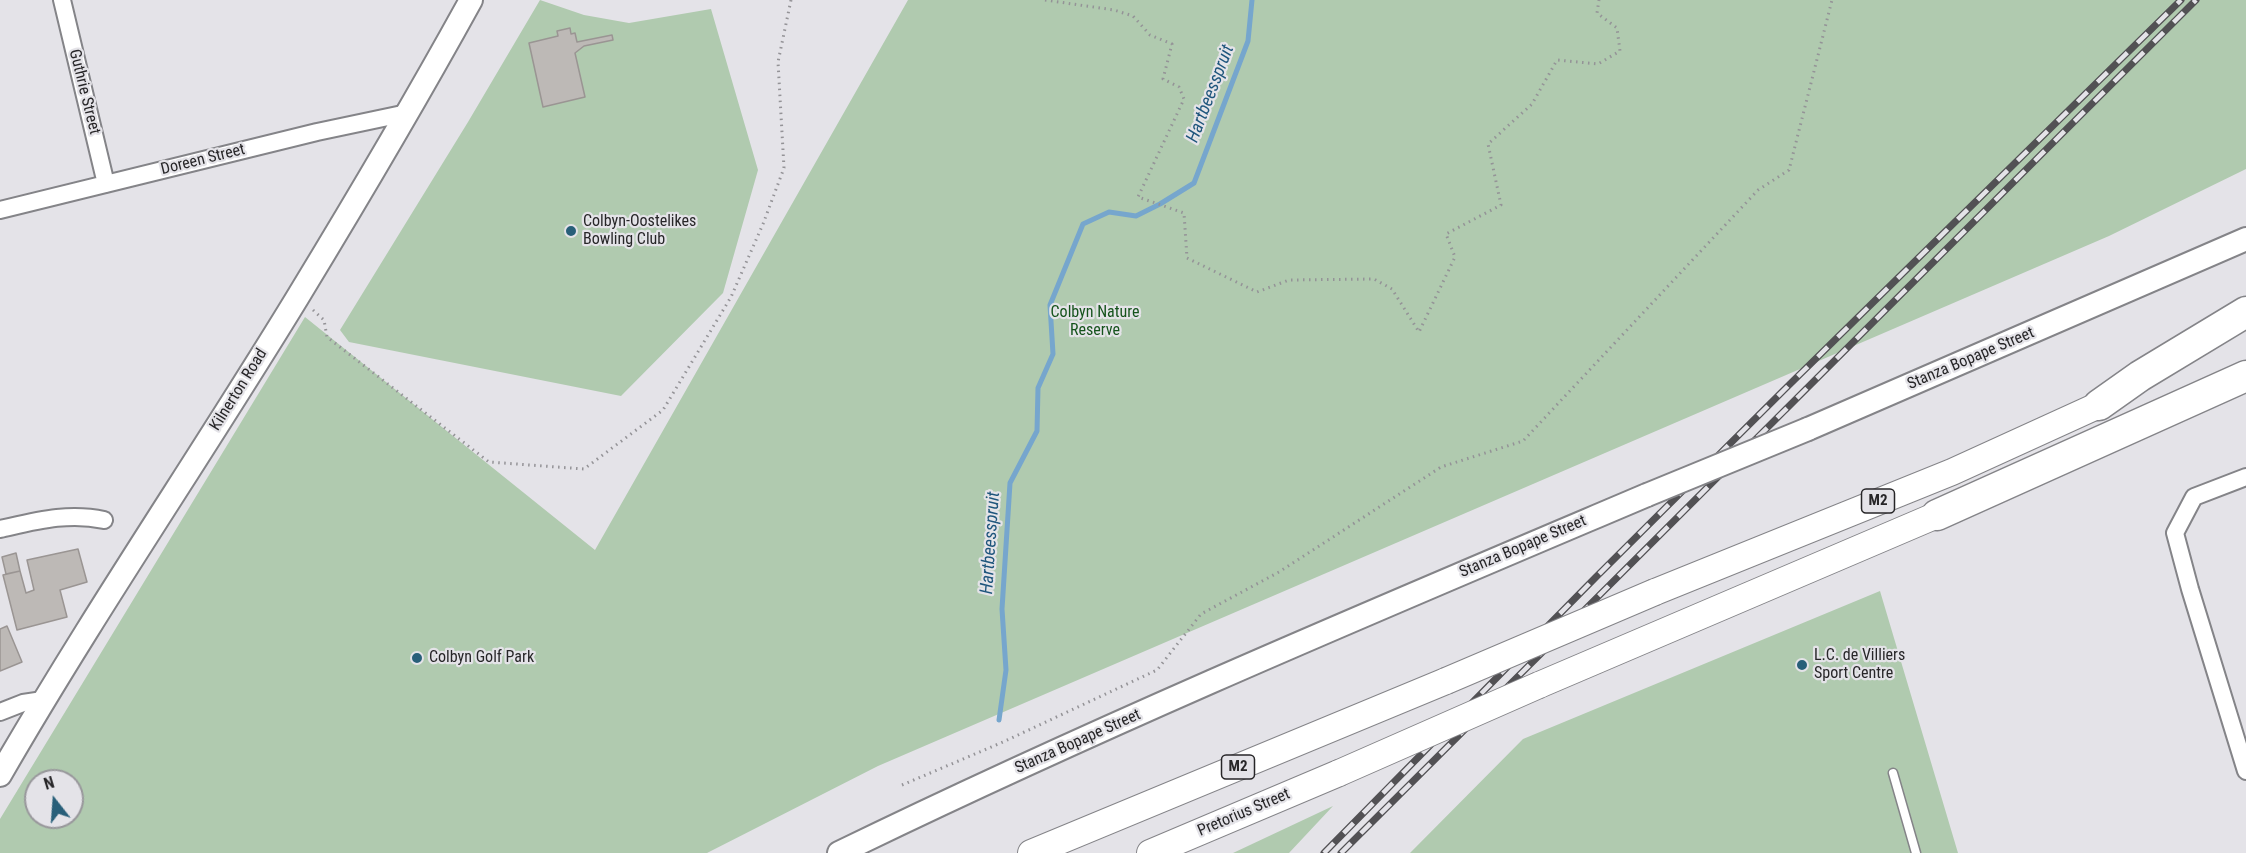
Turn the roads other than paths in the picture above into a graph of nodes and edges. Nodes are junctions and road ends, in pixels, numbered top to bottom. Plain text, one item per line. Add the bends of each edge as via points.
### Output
1 (62, 0) edge
2 (471, 0) edge
3 (407, 113) junction
4 (106, 184) junction
5 (0, 210) edge
6 (2246, 233) edge
7 (2246, 239) edge
8 (2212, 255) junction
9 (2246, 312) edge
10 (2246, 335) edge
11 (2246, 376) edge
12 (2246, 397) edge
13 (2099, 405) junction
14 (2246, 477) edge
15 (1937, 515) junction
16 (104, 520) dead end
17 (0, 529) edge
18 (44, 700) junction
19 (0, 712) edge
20 (2246, 771) edge
21 (1893, 773) dead end
22 (0, 775) edge
23 (840, 853) edge
24 (1031, 853) edge
25 (1150, 853) edge
26 (1916, 853) edge

1 - 4 street, Guthrie Street
2 - 3 main road, Kilnerton Road
3 - 4 street, Doreen Street
3 - 18 main road, Kilnerton Road via 292,306
4 - 5 street, Doreen Street
6 - 8 main road, Stanza Bopape Street
7 - 8 main road, Stanza Bopape Street
8 - 23 main road, Stanza Bopape Street, bridge via 1280,651
9 - 13 highway
10 - 13 highway, M2
11 - 15 highway, M2
12 - 15 highway
13 - 24 main road, M2, bridge via 1952,472
14 - 20 street via 2194,496 2175,533
15 - 25 main road, Pretorius Street / M2, bridge
16 - 17 street via 63,516
18 - 19 street
18 - 22 main road, Kilnerton Road
21 - 26 lane

